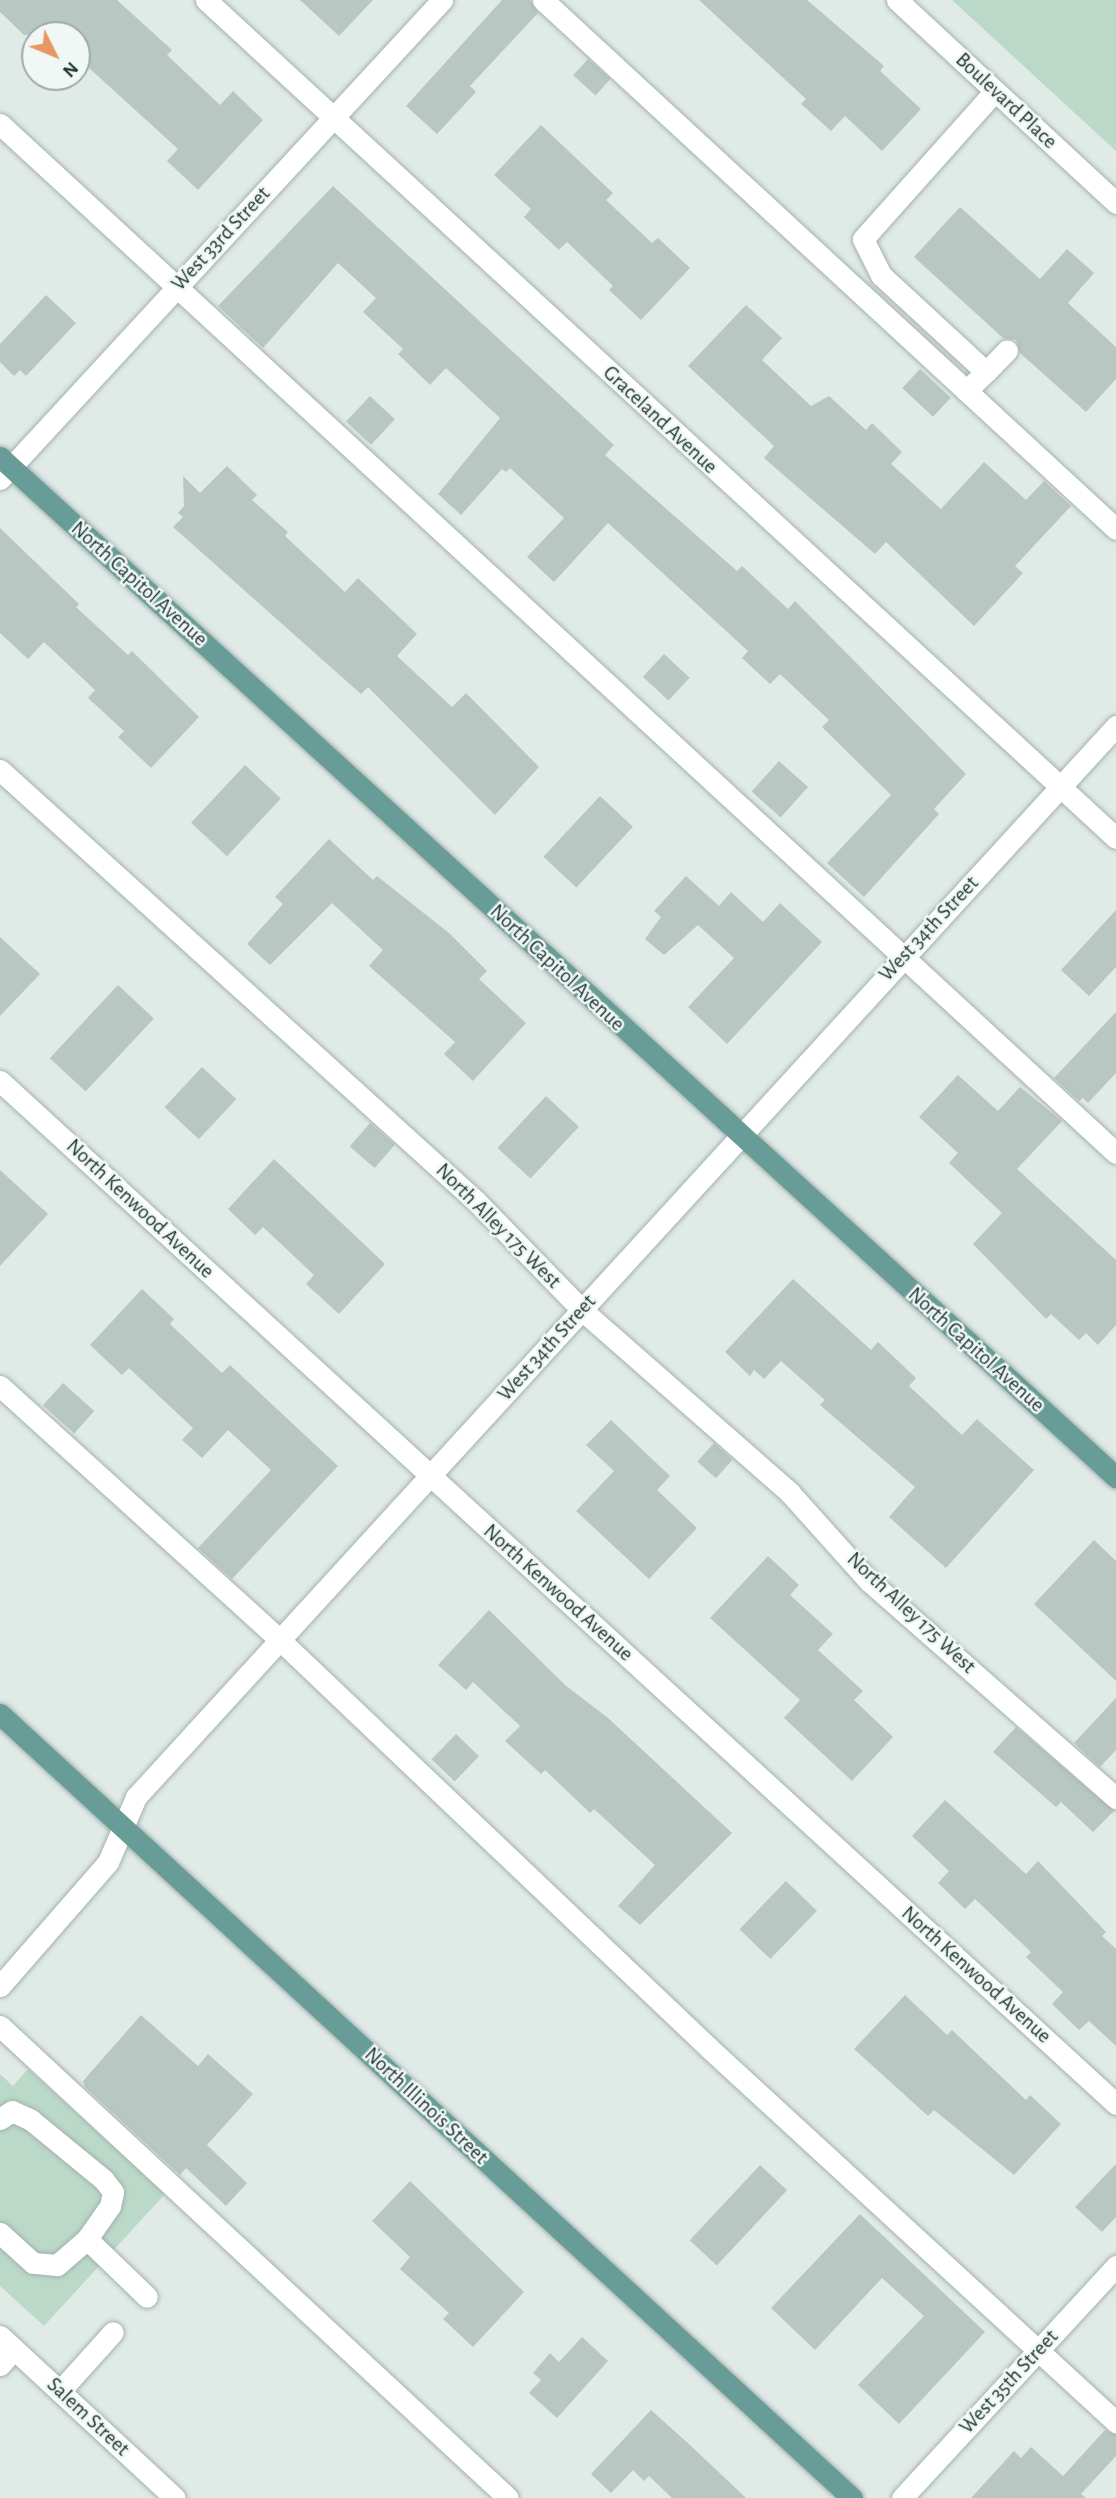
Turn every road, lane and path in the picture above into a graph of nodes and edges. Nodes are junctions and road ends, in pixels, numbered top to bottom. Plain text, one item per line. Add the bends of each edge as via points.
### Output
1 (206, 0) edge
2 (442, 0) edge
3 (543, 0) edge
4 (897, 0) edge
5 (995, 91) junction
6 (333, 118) junction
7 (0, 124) edge
8 (1116, 203) edge
9 (178, 285) junction
10 (1007, 350) dead end
11 (986, 372) junction
12 (966, 391) junction
13 (4, 468) edge
14 (1116, 529) edge
15 (1116, 726) edge
16 (0, 770) edge
17 (1060, 787) junction
18 (1116, 838) edge
19 (904, 955) junction
20 (0, 1081) edge
21 (740, 1135) junction
22 (1116, 1153) edge
23 (582, 1310) junction
24 (0, 1386) edge
25 (431, 1476) junction
26 (1116, 1476) edge
27 (281, 1640) junction
28 (0, 1714) edge
29 (1116, 1798) edge
30 (123, 1827) junction
31 (0, 1986) edge
32 (0, 2026) edge
33 (1116, 2104) edge
34 (0, 2119) edge
35 (0, 2233) edge
36 (87, 2239) junction
37 (1116, 2266) edge
38 (147, 2297) dead end
39 (113, 2332) dead end
40 (7, 2343) edge
41 (1038, 2352) junction
42 (0, 2365) edge
43 (60, 2391) junction
44 (1116, 2422) edge
45 (175, 2498) edge
46 (508, 2498) edge
47 (852, 2498) edge
48 (902, 2498) edge

1 - 6 street, Graceland Avenue
2 - 6 street, West 33rd Street
3 - 12 street
4 - 5 street, Boulevard Place
5 - 8 street, Boulevard Place
5 - 11 street via 863,239 881,275
6 - 9 street, West 33rd Street
6 - 17 street, Graceland Avenue
7 - 9 street
9 - 13 street, West 33rd Street
9 - 19 street via 368,467
10 - 11 street
11 - 12 street
12 - 14 street
13 - 21 main road, North Capitol Avenue
15 - 17 street, West 34th Street
16 - 23 street, North Alley 175 West via 476,1201
17 - 18 street, Graceland Avenue
17 - 19 street, West 34th Street
19 - 21 street, West 34th Street
19 - 22 street
20 - 25 street, North Kenwood Avenue
21 - 23 street, West 34th Street
21 - 26 main road, North Capitol Avenue
23 - 25 street, West 34th Street
23 - 29 street, North Alley 175 West via 790,1493 869,1581
24 - 27 street
25 - 27 street, West 34th Street
25 - 33 street, North Kenwood Avenue
27 - 30 street, West 34th Street via 136,1797
27 - 41 street via 709,2048
28 - 30 main road, North Illinois Street
30 - 31 street, West 34th Street via 106,1865
30 - 47 main road, North Illinois Street
32 - 46 street
34 - 36 street via 12,2111 31,2120 113,2192 110,2206
35 - 36 street via 33,2263 46,2267 57,2265
36 - 38 street
37 - 41 street, West 35th Street
39 - 43 street
40 - 42 street
40 - 43 street, Salem Street
41 - 44 street
41 - 48 street, West 35th Street
43 - 45 street, Salem Street

